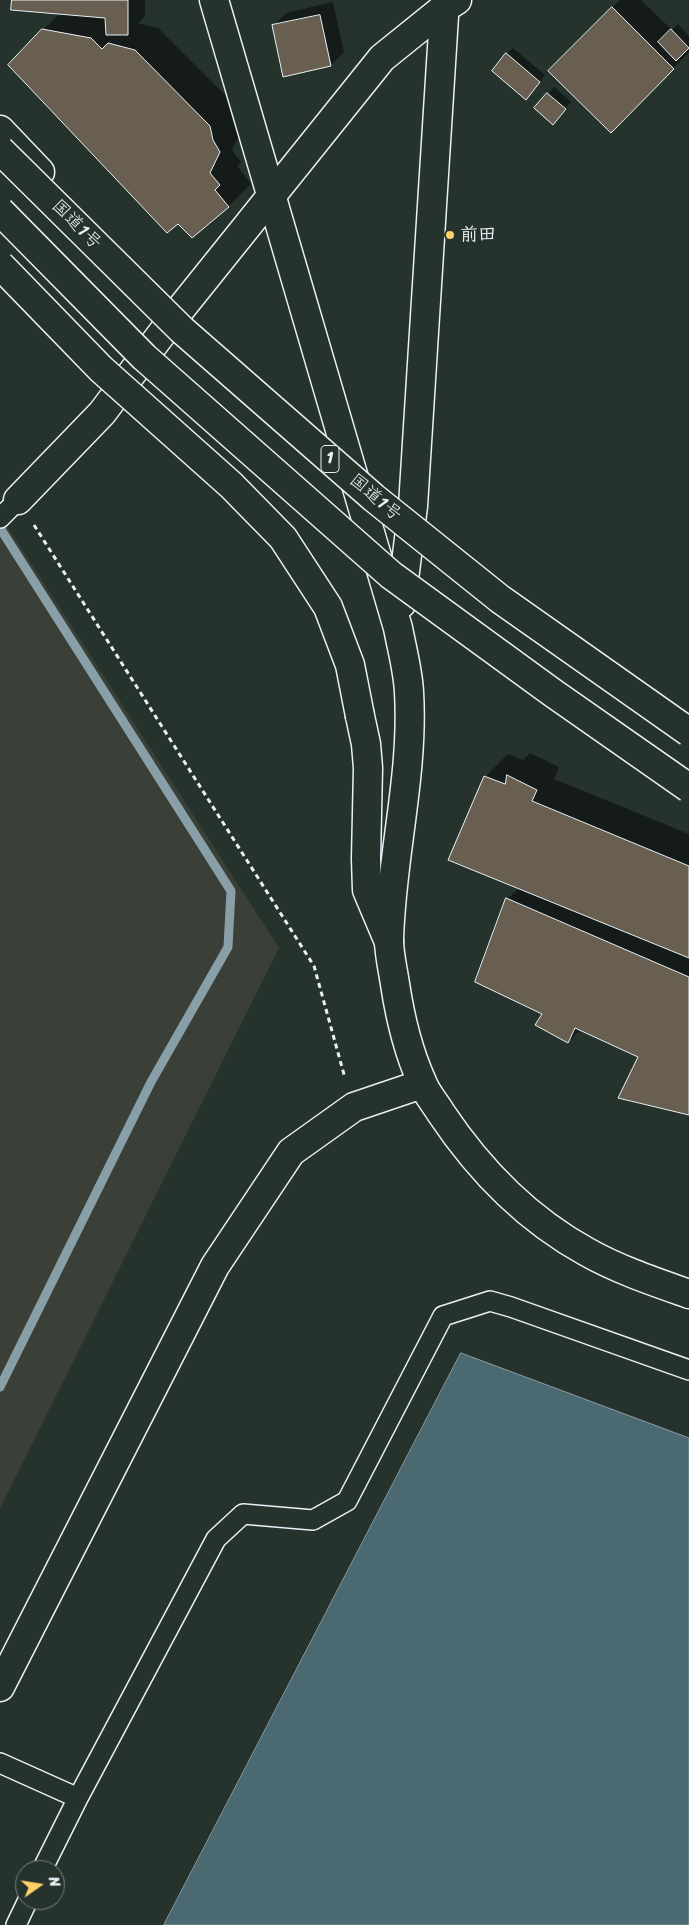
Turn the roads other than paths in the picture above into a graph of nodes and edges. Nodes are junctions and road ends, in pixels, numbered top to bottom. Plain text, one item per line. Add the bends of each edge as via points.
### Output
1 (214, 0) edge
2 (448, 3) edge
3 (0, 130) edge
4 (0, 150) edge
5 (271, 195) junction
6 (0, 211) edge
7 (0, 265) edge
8 (175, 316) junction
9 (9, 509) edge
10 (398, 628) junction
11 (689, 732) edge
12 (689, 788) edge
13 (389, 942) junction
14 (422, 1084) junction
15 (689, 1294) edge
16 (689, 1370) edge
17 (0, 1686) edge
18 (0, 1762) edge
19 (78, 1798) junction
20 (47, 1860) edge
21 (23, 1910) edge
22 (16, 1925) edge

1 - 5 main road
2 - 5 main road via 382,58
2 - 10 main road via 413,506
3 - 8 main road
4 - 11 main road, 国道1号 / 1, bridge via 182,330 374,498 500,599
5 - 8 main road
5 - 10 main road
6 - 12 main road, bridge via 144,357 391,575
7 - 13 main road, bridge via 101,369 231,485 283,538 328,607 350,665 366,744 367,890
8 - 9 main road via 102,413
10 - 13 main road via 409,690 409,726
13 - 14 main road via 399,1008
14 - 15 main road via 473,1157 505,1192 545,1226 588,1253
14 - 17 main road via 354,1107 291,1152 215,1266
16 - 19 lane via 490,1301 443,1316 347,1501 313,1520 244,1514 216,1539
18 - 19 lane
19 - 20 lane
21 - 22 lane

